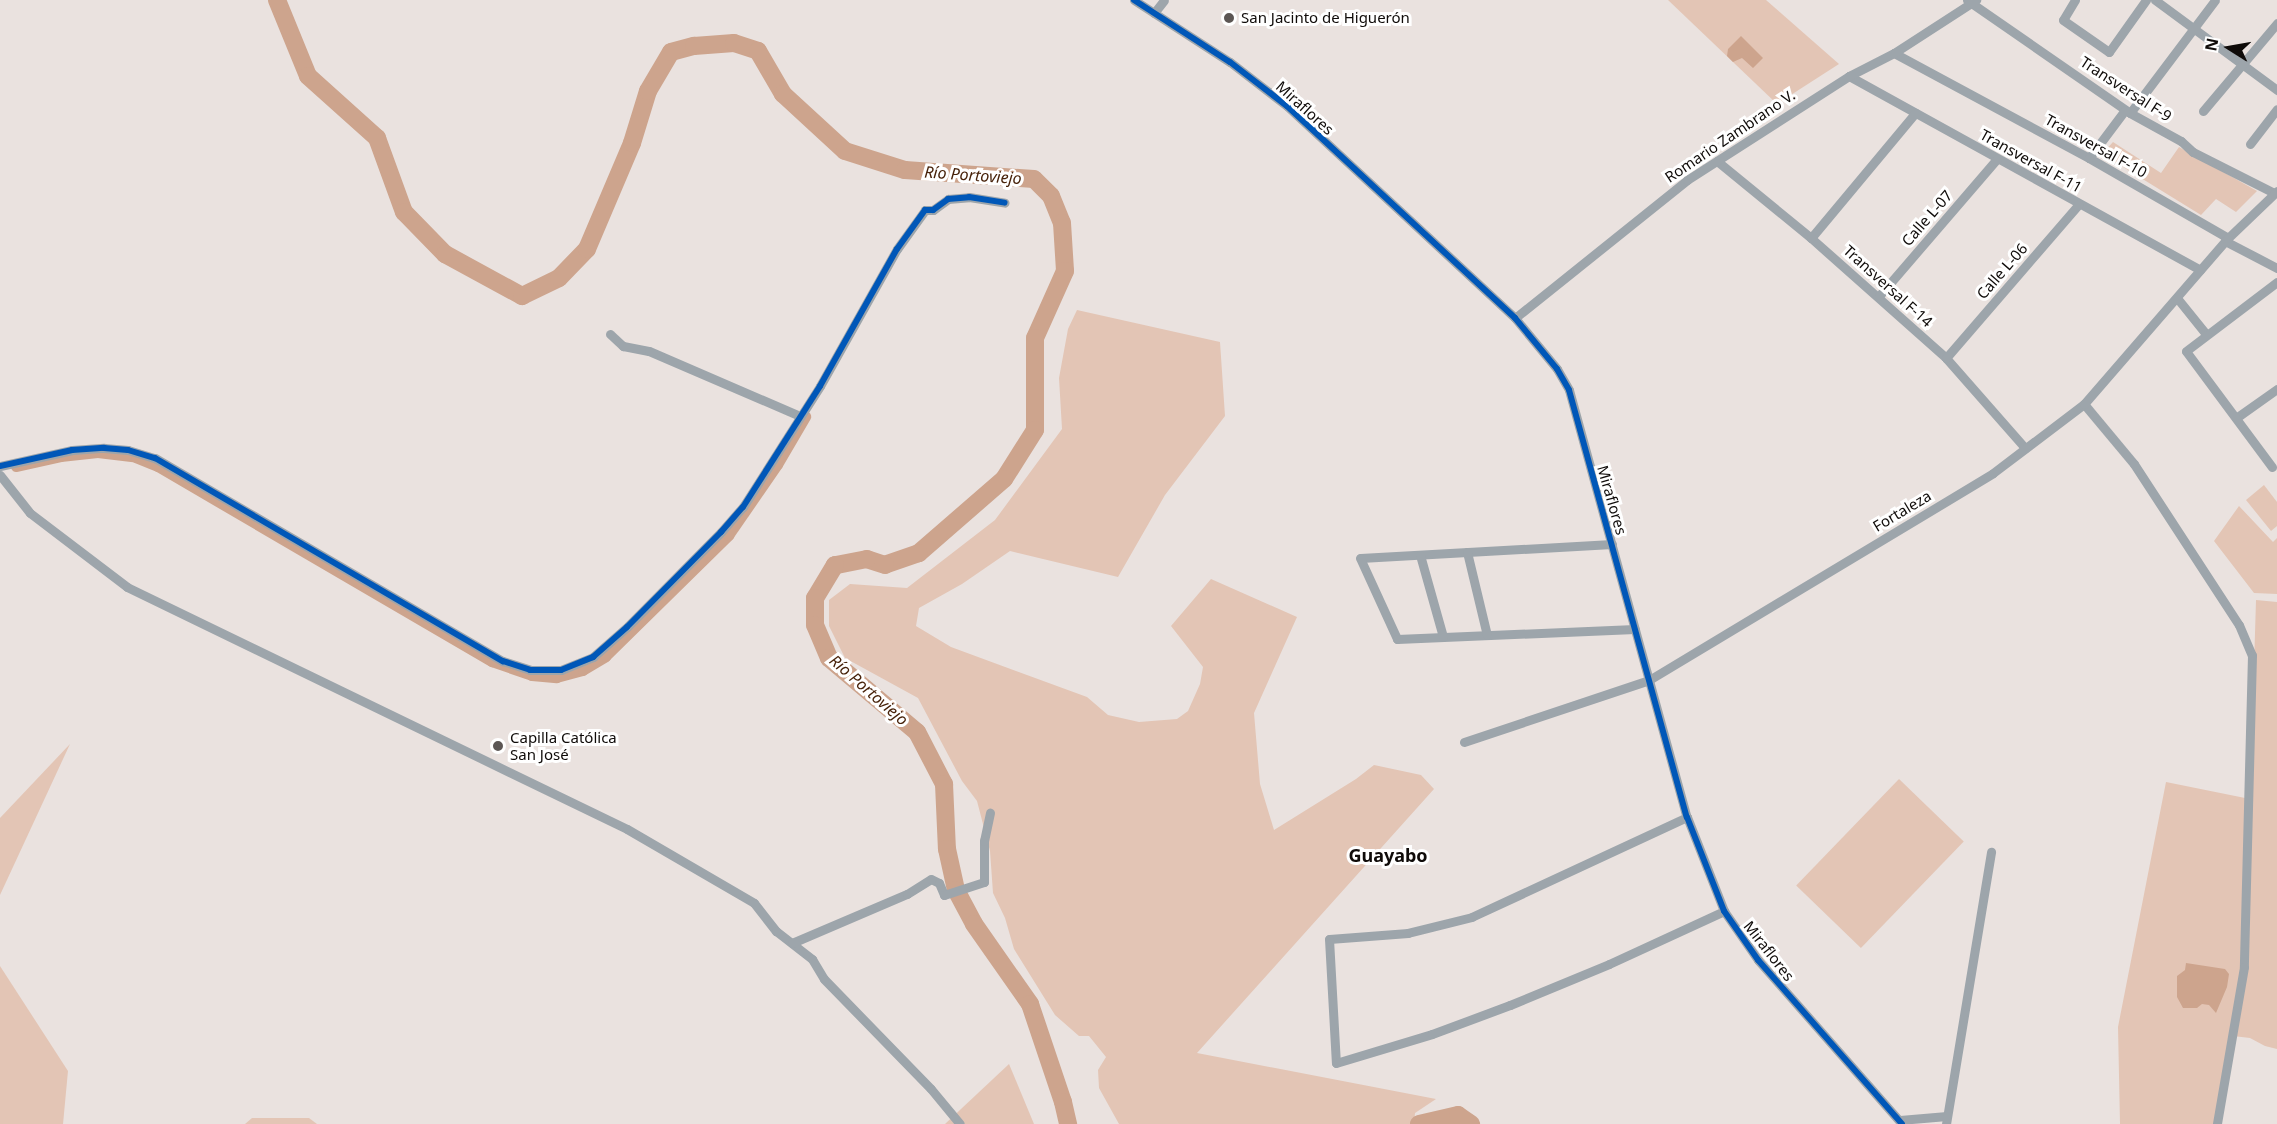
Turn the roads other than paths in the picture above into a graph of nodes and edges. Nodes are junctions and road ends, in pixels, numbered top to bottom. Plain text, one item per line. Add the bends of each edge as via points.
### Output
1 (1134, 0) edge
2 (1164, 0) edge
3 (2075, 0) edge
4 (2146, 0) edge
5 (2155, 0) edge
6 (2215, 0) edge
7 (1971, 1) edge
8 (1154, 13) junction
9 (2277, 23) edge
10 (2194, 29) junction
11 (1894, 53) junction
12 (2243, 66) junction
13 (1849, 76) junction
14 (2277, 90) edge
15 (2277, 109) edge
16 (2204, 111) dead end
17 (2127, 112) junction
18 (1915, 113) junction
19 (2250, 144) dead end
20 (1997, 159) junction
21 (2089, 159) junction
22 (1717, 161) junction
23 (2276, 192) edge
24 (1005, 203) dead end
25 (2079, 204) junction
26 (1811, 237) junction
27 (2227, 240) junction
28 (2277, 268) edge
29 (2200, 270) junction
30 (2277, 282) edge
31 (1879, 296) junction
32 (2177, 298) junction
33 (1515, 318) junction
34 (610, 333) dead end
35 (2206, 334) junction
36 (1946, 358) junction
37 (2277, 389) edge
38 (2084, 404) junction
39 (800, 416) junction
40 (2236, 418) junction
41 (2025, 448) junction
42 (0, 466) edge
43 (2272, 467) dead end
44 (0, 475) edge
45 (1612, 544) junction
46 (1467, 552) junction
47 (1420, 555) junction
48 (1635, 629) junction
49 (1487, 635) junction
50 (1443, 637) junction
51 (1649, 680) junction
52 (1464, 742) dead end
53 (990, 813) dead end
54 (1687, 817) junction
55 (1990, 852) dead end
56 (1724, 911) junction
57 (792, 943) junction
58 (1946, 1120) edge
59 (1901, 1122) edge
60 (960, 1124) edge
61 (2217, 1124) edge

1 - 8 street, Miraflores
2 - 8 street
3 - 4 street via 2063,20 2109,52
5 - 10 street
6 - 10 street
7 - 11 street, Romario Zambrano V.
7 - 17 street, Transversal F-9
8 - 33 street, Miraflores via 1261,84
9 - 12 street
10 - 12 street
10 - 17 street
11 - 13 street, Romario Zambrano V.
11 - 21 street, Transversal F-10
12 - 14 street
12 - 16 street
13 - 18 street, Transversal F-11
13 - 22 street, Romario Zambrano V.
15 - 19 street
17 - 21 street
17 - 23 street, Transversal F-9 via 2181,141 2193,152
18 - 20 street, Transversal F-11
18 - 26 street
20 - 25 street, Transversal F-11
20 - 31 street, Calle L-07
21 - 27 street, Transversal F-10
22 - 26 street, Transversal F-14
22 - 33 street, Romario Zambrano V. via 1687,180
23 - 27 street, Fortaleza
24 - 39 street via 969,197 948,199 933,210 925,210 897,249
25 - 29 street, Transversal F-11
25 - 36 street, Calle L-06
26 - 31 street, Transversal F-14
27 - 28 street, Transversal F-10
27 - 29 street, Fortaleza
29 - 32 street, Fortaleza
30 - 35 street
31 - 36 street, Transversal F-14
32 - 35 street
32 - 38 street, Fortaleza
33 - 45 street, Miraflores via 1569,390
34 - 39 street via 623,346 649,351
35 - 40 street via 2186,351
36 - 41 street, Transversal F-14
37 - 40 street
38 - 41 street, Fortaleza
38 - 61 street via 2134,464 2179,531 2239,625 2252,655 2244,968
39 - 42 street via 743,507 721,532 593,657 561,670 530,670 503,661 155,458 104,448 72,450
40 - 43 street
41 - 51 street, Fortaleza via 1993,473
44 - 57 street via 30,513 127,587 627,829 754,903 776,931
45 - 46 street
45 - 48 street, Miraflores
46 - 47 street
46 - 49 street
47 - 50 street
47 - 50 street via 1360,558 1397,639
48 - 49 street
48 - 51 street, Miraflores
49 - 50 street
51 - 52 street, Fortaleza
51 - 54 street, Miraflores
53 - 57 street via 984,841 984,882 944,895 939,883 931,879 907,894
54 - 56 street, Miraflores
54 - 56 street via 1472,917 1408,933 1329,939 1336,1063 1510,1005
55 - 58 street
56 - 59 street, Miraflores via 1758,960
57 - 60 street via 812,959 824,979
58 - 59 street

